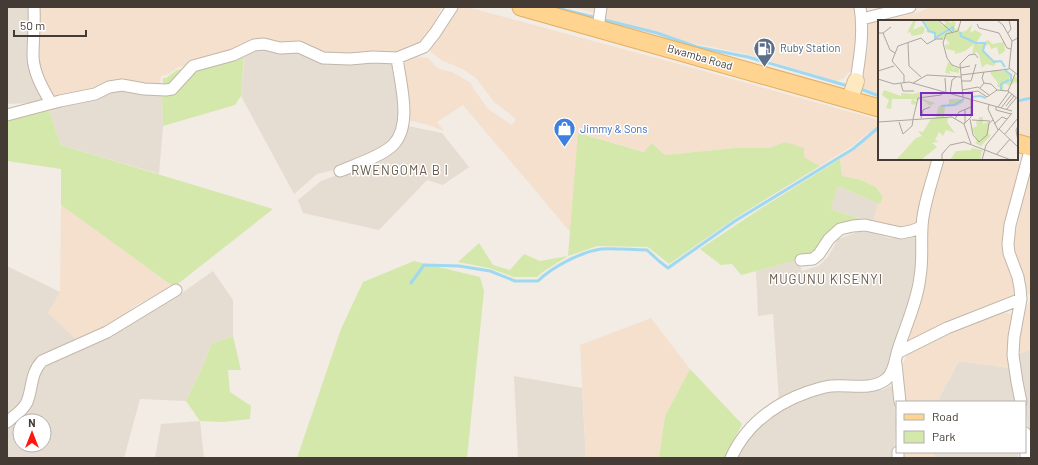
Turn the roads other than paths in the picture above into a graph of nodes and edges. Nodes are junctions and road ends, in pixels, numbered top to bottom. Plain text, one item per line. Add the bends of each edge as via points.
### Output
1 (34, 7) edge
2 (452, 7) edge
3 (521, 7) edge
4 (602, 7) edge
5 (860, 7) edge
6 (910, 7) edge
7 (862, 19) junction
8 (598, 28) junction
9 (396, 58) junction
10 (856, 81) joint
11 (850, 99) junction
12 (51, 103) junction
13 (878, 108) edge
14 (7, 115) edge
15 (1018, 143) edge
16 (1031, 147) edge
17 (938, 160) edge
18 (340, 171) dead end
19 (922, 227) junction
20 (801, 260) dead end
21 (176, 290) dead end
22 (1020, 299) junction
23 (896, 356) junction
24 (900, 401) edge
25 (1021, 401) edge
26 (7, 422) edge
27 (731, 458) edge

1 - 12 street via 33,58 40,83
2 - 9 street via 424,47
3 - 8 main road, Bwamba Road
4 - 8 street
5 - 7 street
6 - 7 street
7 - 10 street
8 - 11 main road, Bwamba Road
9 - 12 street via 323,58 299,47 280,48 254,44 233,55 193,66 172,89 144,89 122,85 109,87 95,94
9 - 18 street via 404,99 401,133 393,145
10 - 11 street
11 - 13 main road, Bwamba Road
12 - 14 street
15 - 16 main road
16 - 22 street via 1010,225 1008,244 1018,276
17 - 19 street
19 - 20 street via 901,233 865,225 840,229 828,239 813,259
19 - 23 street via 920,276 915,303
21 - 26 street via 107,332 42,361 34,372 24,407
22 - 23 street via 947,328
22 - 25 street via 1013,355
23 - 24 street
23 - 27 street via 891,373 879,384 831,386 797,396 772,409 745,433

